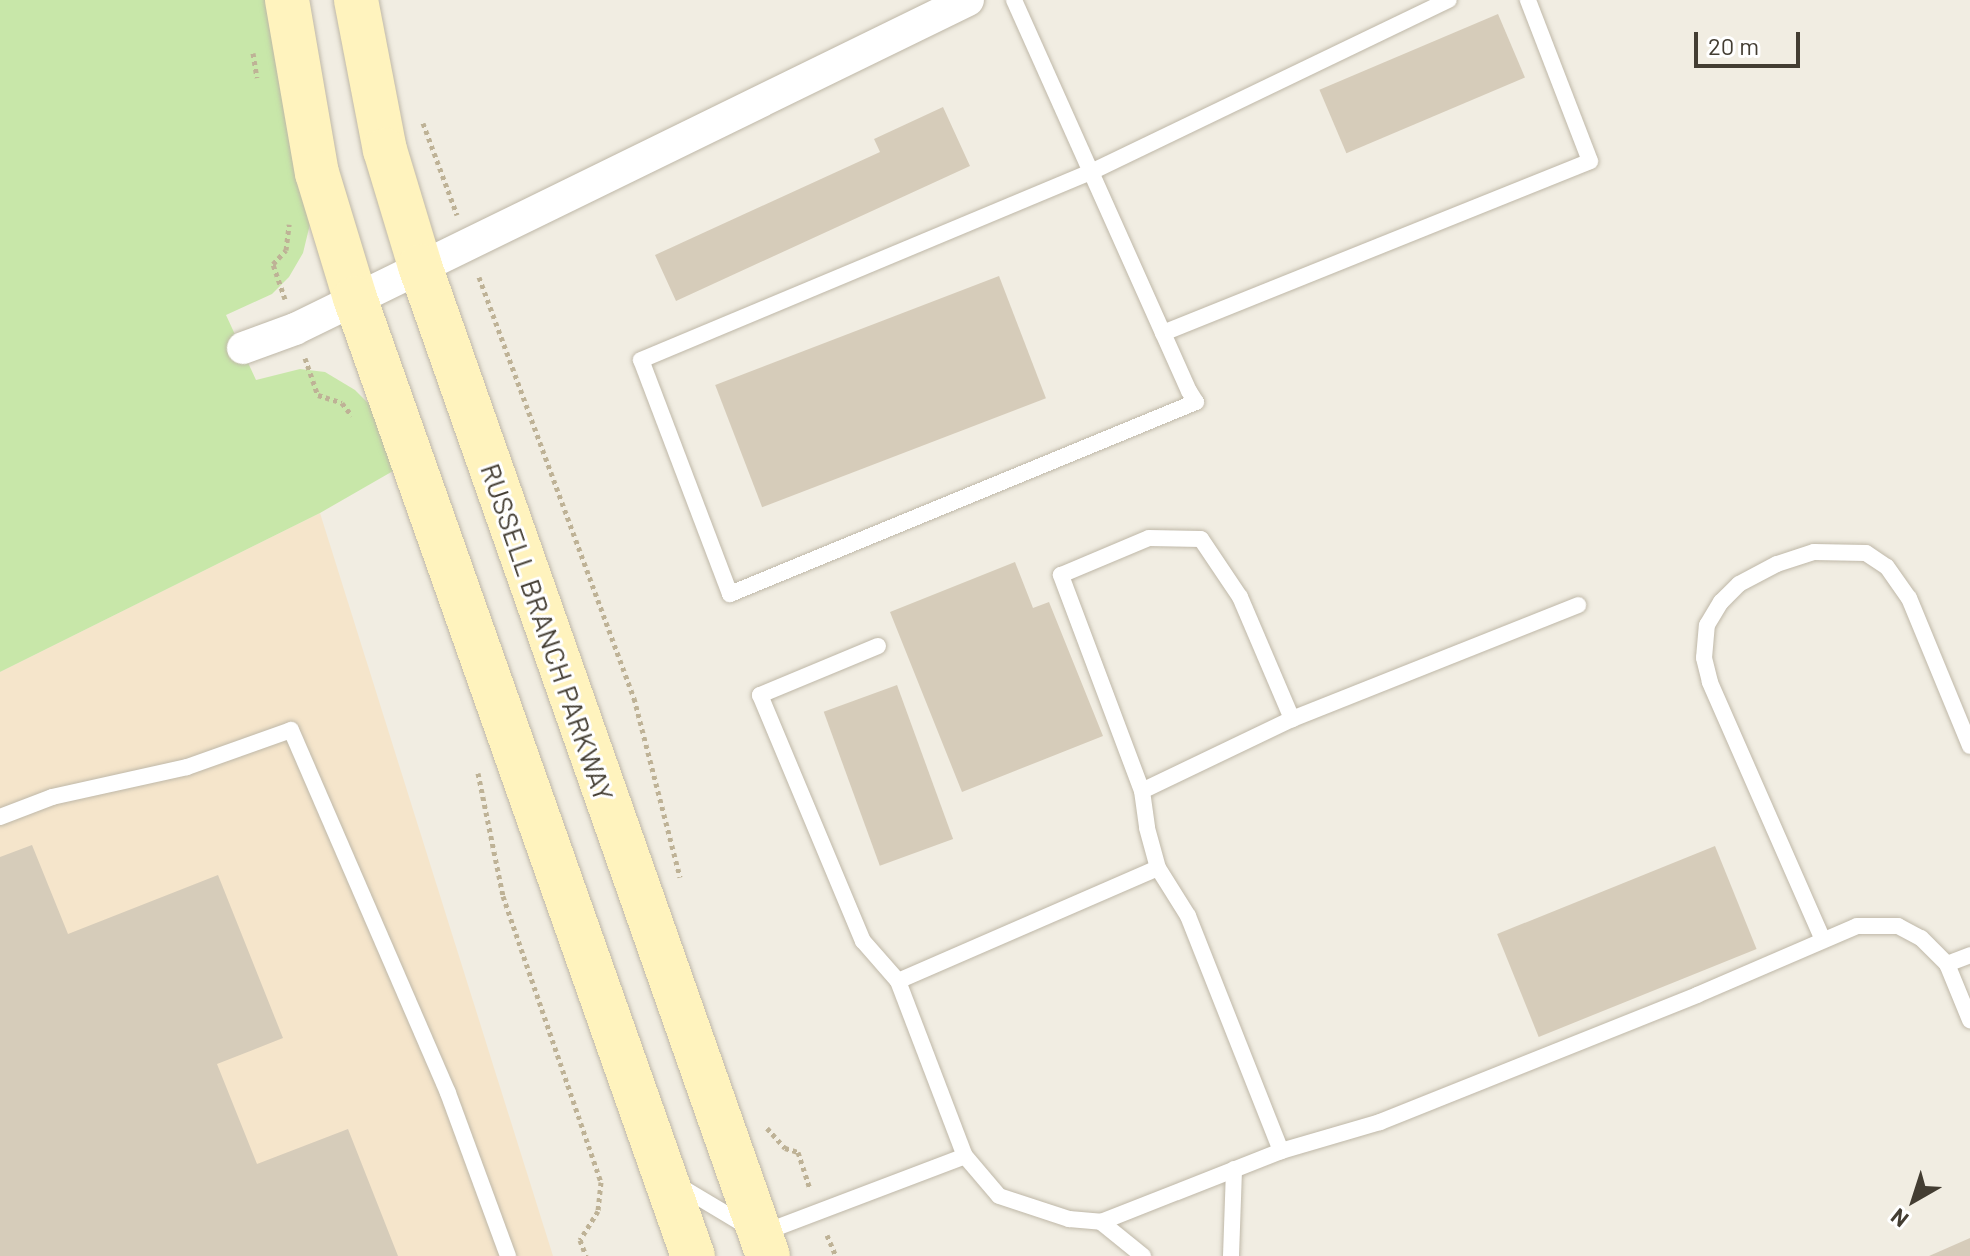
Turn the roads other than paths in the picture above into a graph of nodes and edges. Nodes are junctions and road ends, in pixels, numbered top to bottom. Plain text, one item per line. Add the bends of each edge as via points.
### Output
1 (287, 0) edge
2 (356, 0) edge
3 (968, 0) edge
4 (1014, 0) edge
5 (1449, 0) edge
6 (1528, 0) edge
7 (1091, 172) junction
8 (420, 266) junction
9 (355, 298) junction
10 (1163, 333) junction
11 (243, 348) dead end
12 (1578, 605) dead end
13 (878, 646) dead end
14 (1292, 719) junction
15 (1970, 746) edge
16 (1142, 791) junction
17 (0, 817) edge
18 (1158, 868) junction
19 (1823, 940) junction
20 (1970, 955) edge
21 (1947, 964) junction
22 (898, 981) junction
23 (1970, 1020) edge
24 (1281, 1151) junction
25 (965, 1156) junction
26 (1234, 1169) junction
27 (664, 1175) junction
28 (1101, 1222) junction
29 (764, 1245) edge
30 (689, 1254) edge
31 (508, 1256) edge
32 (1143, 1256) edge
33 (1231, 1256) edge

1 - 9 main road via 317,173
2 - 8 main road, RUSSELL BRANCH PARKWAY via 385,150
3 - 8 street
4 - 7 lane
5 - 7 lane
6 - 10 lane via 1590,161
7 - 10 lane
7 - 10 lane via 641,360 730,594 1196,402
8 - 9 street
8 - 29 main road, RUSSELL BRANCH PARKWAY
9 - 11 street
9 - 27 main road
12 - 14 lane
13 - 22 lane via 760,695 863,941
14 - 16 lane
14 - 16 lane via 1240,597 1201,539 1149,538 1061,575
15 - 19 lane via 1909,598 1887,567 1866,553 1814,552 1777,564 1739,584 1721,602 1707,625 1704,658 1710,682
16 - 18 lane
17 - 31 lane via 52,797 187,767 291,730 448,1093
18 - 22 lane
18 - 24 lane via 1188,916
19 - 21 lane via 1857,926 1898,926 1921,938
19 - 24 lane via 1380,1122
20 - 21 lane
21 - 23 lane
22 - 25 lane
24 - 26 lane
25 - 28 lane via 999,1196 1069,1219
25 - 29 lane via 818,1213
26 - 28 lane
26 - 33 lane
27 - 29 lane
27 - 30 main road
28 - 32 lane

